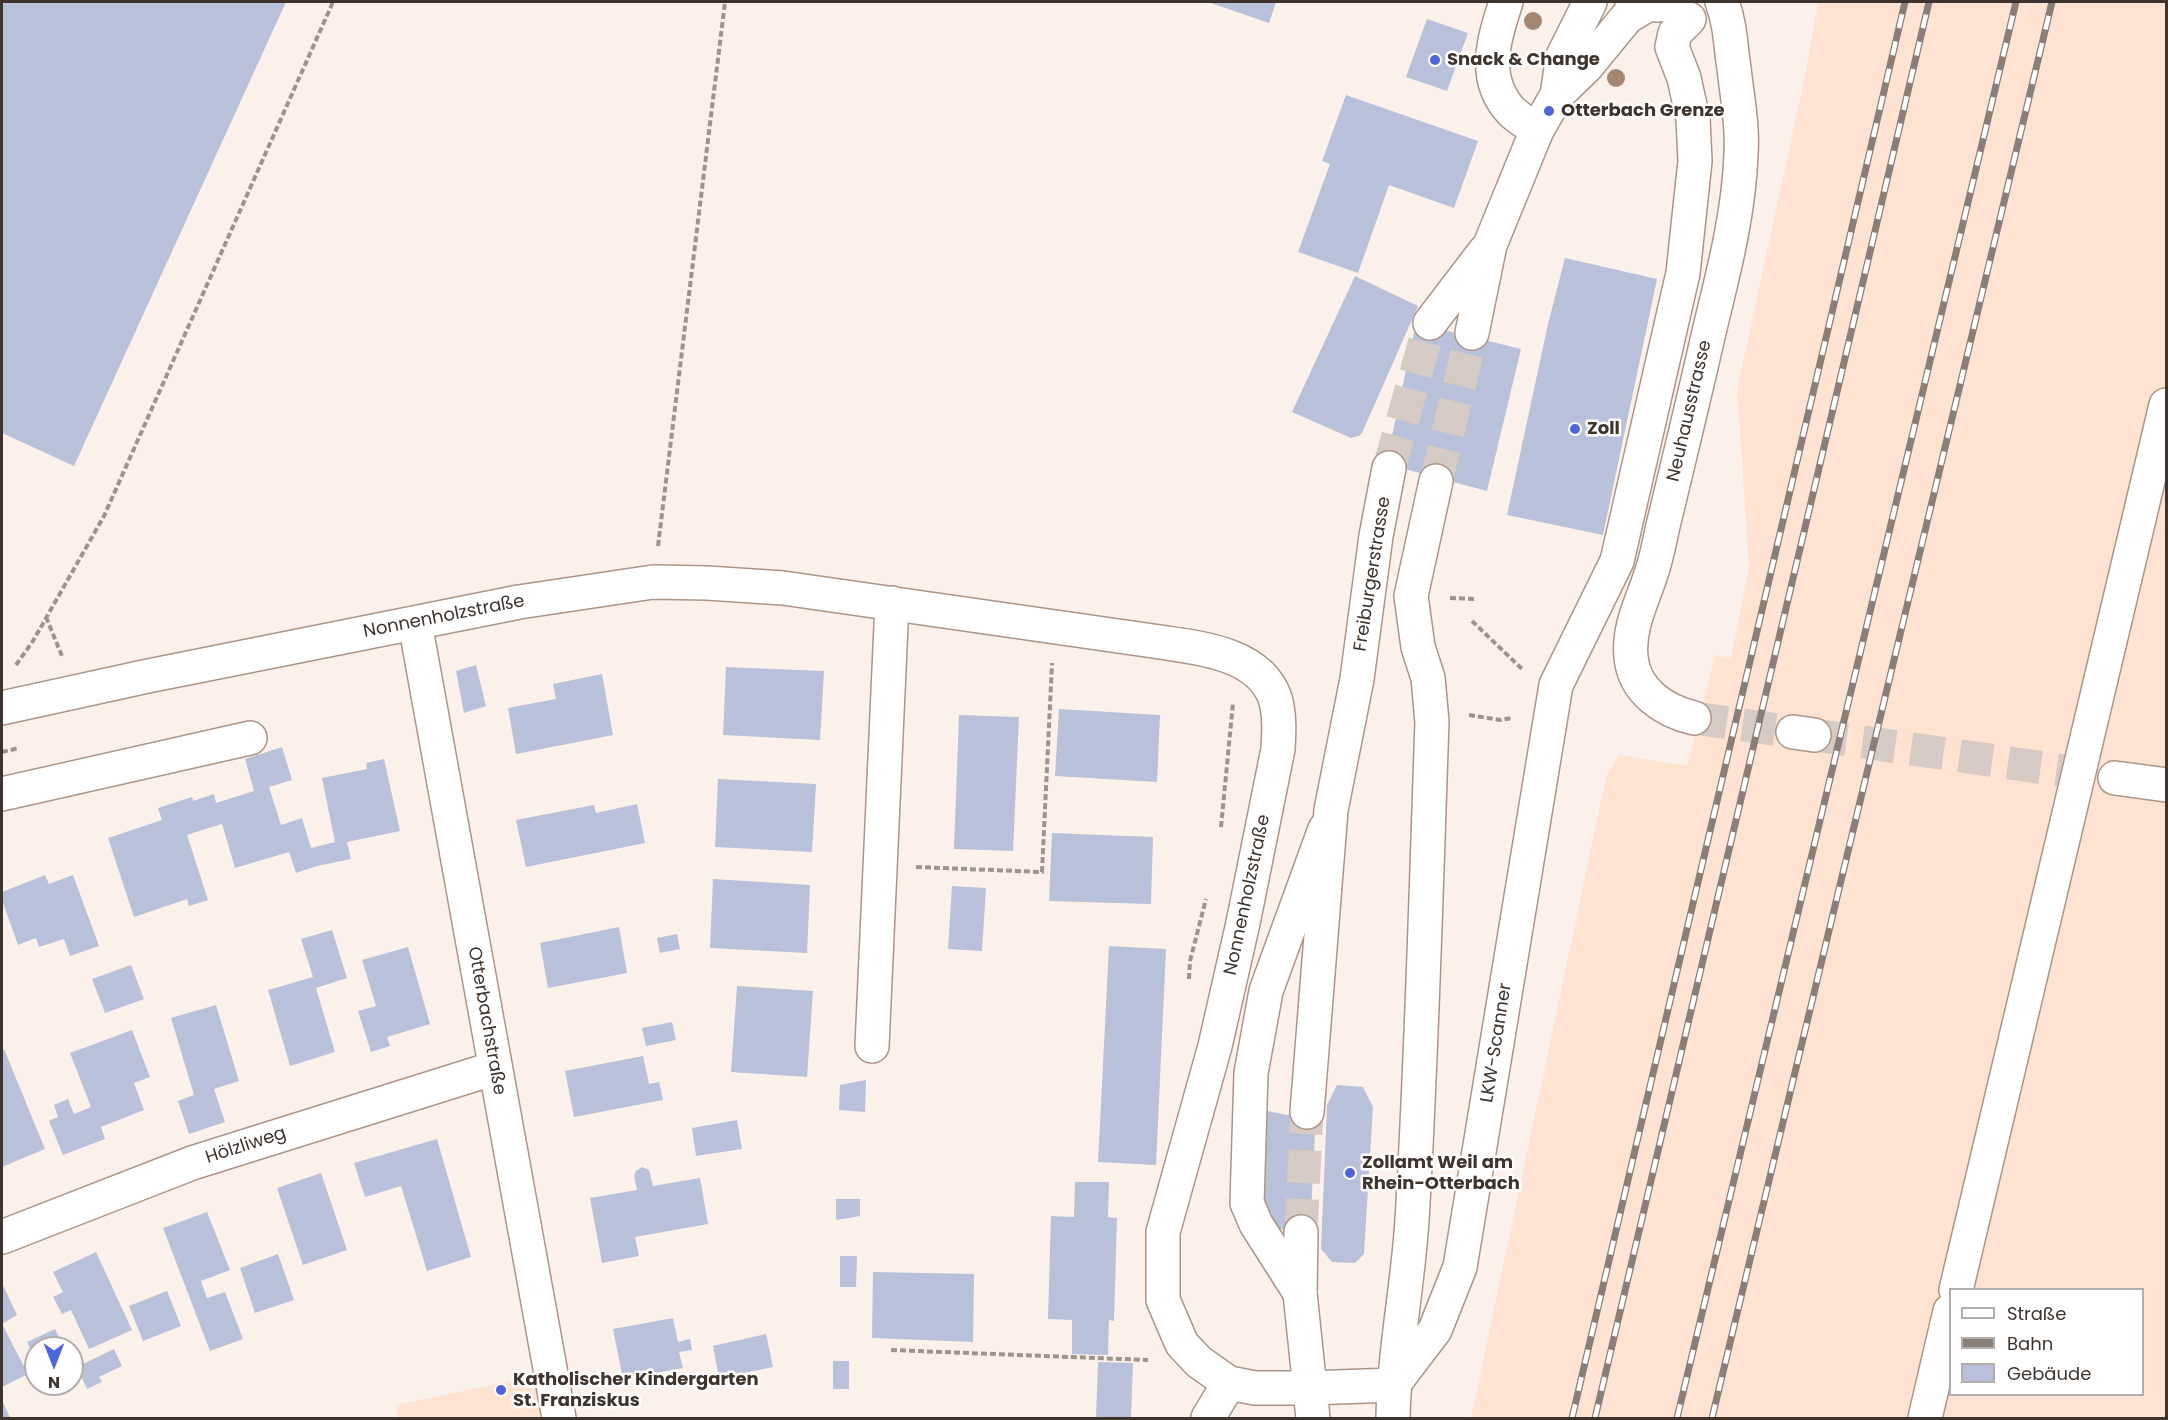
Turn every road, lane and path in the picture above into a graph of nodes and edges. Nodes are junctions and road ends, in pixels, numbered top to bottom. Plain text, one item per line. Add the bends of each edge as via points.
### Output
1 (333, 2) edge
2 (725, 2) edge
3 (1506, 2) edge
4 (1590, 2) edge
5 (1722, 2) edge
6 (1662, 6) edge
7 (1734, 68) junction
8 (1557, 95) junction
9 (1538, 130) junction
10 (1490, 245) junction
11 (1430, 323) tunnel mouth
12 (1472, 333) tunnel mouth
13 (2166, 405) edge
14 (1389, 468) tunnel mouth
15 (1637, 474) junction
16 (1436, 481) tunnel mouth
17 (1674, 483) junction
18 (653, 582) junction
19 (1368, 593) junction
20 (1411, 596) junction
21 (892, 603) junction
22 (415, 623) junction
23 (1054, 627) junction
24 (14, 667) dead end
25 (2, 708) edge
26 (1695, 718) tunnel mouth
27 (250, 738) dead end
28 (2115, 778) tunnel mouth
29 (2166, 785) edge
30 (2, 794) edge
31 (1331, 810) junction
32 (880, 865) junction
33 (872, 1046) dead end
34 (495, 1068) junction
35 (1307, 1112) tunnel mouth
36 (1301, 1232) tunnel mouth
37 (2, 1237) edge
38 (1956, 1288) edge
39 (1300, 1293) junction
40 (1949, 1315) edge
41 (891, 1350) dead end
42 (1199, 1362) junction
43 (1230, 1383) junction
44 (1394, 1385) junction
45 (1311, 1403) edge
46 (560, 1419) edge
47 (1208, 1419) edge
48 (1393, 1419) edge
49 (1925, 1419) edge

1 - 24 path via 104,516 33,641
2 - 18 path
3 - 9 street via 1491,60 1495,84 1513,112
4 - 8 street via 1563,56
5 - 7 street, Neuhausstrasse via 1732,37
6 - 7 street via 1706,34
6 - 8 street via 1627,17
6 - 15 street, LKW-Scanner via 1676,33 1672,47 1693,119 1695,161 1683,273
7 - 17 street, Neuhausstrasse via 1741,120 1737,196 1720,288
8 - 9 street
9 - 10 street
10 - 11 street
10 - 12 street
13 - 38 street
14 - 19 street, Freiburgerstrasse
15 - 17 street
15 - 44 street, LKW-Scanner via 1617,561 1556,685 1460,1267 1435,1330
16 - 20 street
17 - 26 street, Neuhausstrasse via 1652,573 1633,625 1631,658 1640,684 1651,697 1666,708
18 - 21 street, Nonnenholzstraße via 783,588
18 - 22 street, Nonnenholzstraße via 519,602
19 - 20 street
19 - 31 street, Freiburgerstrasse via 1357,679
20 - 44 street via 1431,711 1419,1108 1411,1234
21 - 23 street, Nonnenholzstraße
21 - 32 street
22 - 25 street, Nonnenholzstraße
22 - 34 street, Otterbachstraße
23 - 32 path via 1042,872
23 - 42 street, Nonnenholzstraße via 1194,647 1226,656 1255,671 1275,698 1278,749 1245,913 1215,1046 1163,1232 1163,1300 1182,1344
27 - 30 street
28 - 29 street
31 - 35 street
31 - 39 street via 1266,991 1251,1073 1247,1203
32 - 33 street
34 - 37 street, Hölzliweg via 192,1163
34 - 46 street, Otterbachstraße
36 - 39 street
39 - 45 street
40 - 49 street
41 - 42 path
42 - 43 street, Nonnenholzstraße
43 - 45 street, Nonnenholzstraße
43 - 47 street
44 - 45 street, Nonnenholzstraße
44 - 48 street

